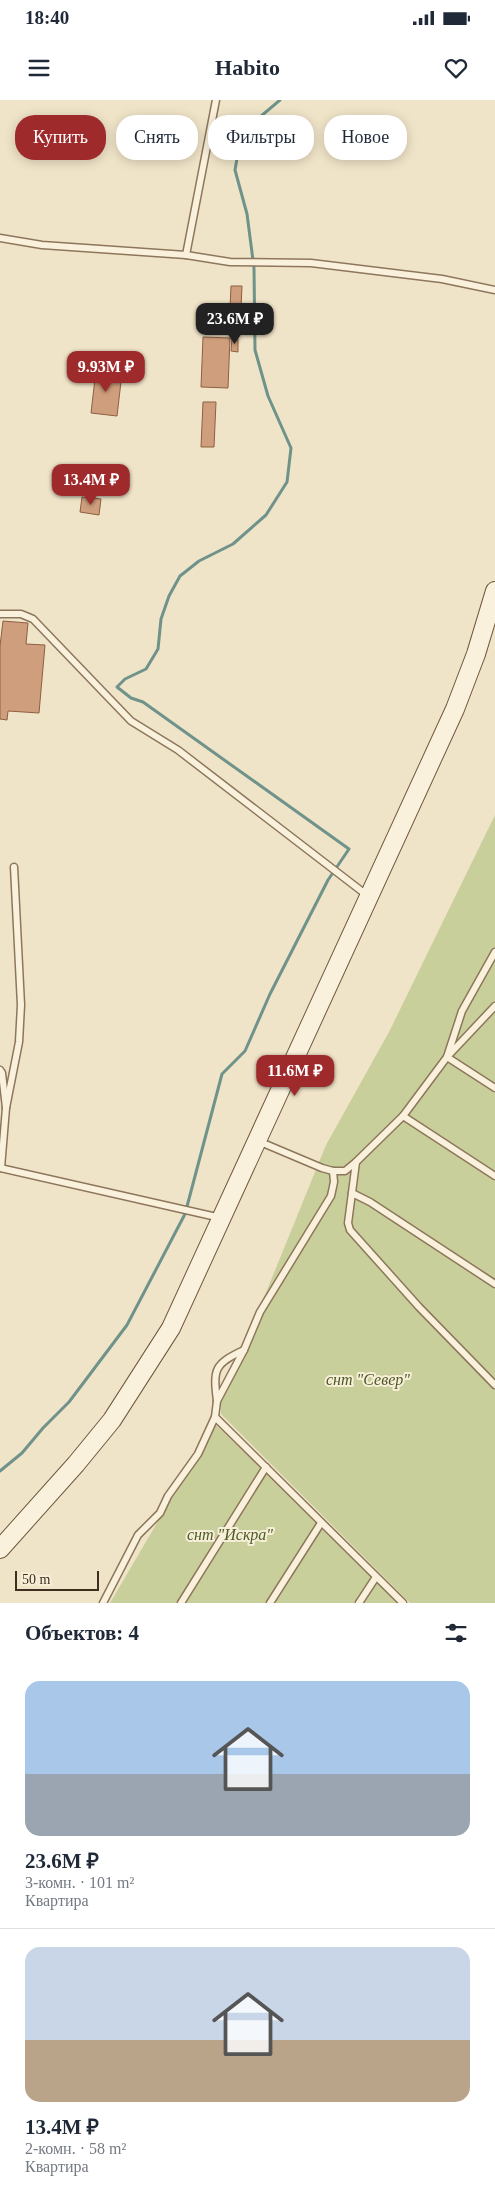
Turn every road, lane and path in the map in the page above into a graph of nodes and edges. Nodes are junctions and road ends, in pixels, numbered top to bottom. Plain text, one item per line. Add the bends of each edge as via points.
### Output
1 (216, 100) edge
2 (0, 238) edge
3 (186, 255) junction
4 (495, 290) edge
5 (495, 591) edge
6 (0, 614) edge
7 (14, 867) dead end
8 (368, 896) junction
9 (495, 952) edge
10 (495, 1006) edge
11 (447, 1057) junction
12 (0, 1070) edge
13 (495, 1088) edge
14 (6, 1108) junction
15 (403, 1116) junction
16 (257, 1140) junction
17 (356, 1162) junction
18 (0, 1168) edge
19 (333, 1171) junction
20 (495, 1176) edge
21 (352, 1193) junction
22 (222, 1218) junction
23 (495, 1284) edge
24 (244, 1350) junction
25 (495, 1384) edge
26 (217, 1401) junction
27 (215, 1417) junction
28 (266, 1467) junction
29 (321, 1523) junction
30 (0, 1549) edge
31 (376, 1577) junction
32 (103, 1603) edge
33 (181, 1603) edge
34 (270, 1603) edge
35 (359, 1603) edge
36 (403, 1603) edge

1 - 3 lane
2 - 3 lane via 42,245
3 - 4 lane via 230,262 311,263 442,279
5 - 8 street via 455,709
6 - 8 lane via 21,614 33,619 131,721 178,750
7 - 14 lane via 21,1005 19,1042
8 - 16 street
9 - 11 lane via 462,1011
10 - 11 lane
11 - 13 lane
11 - 15 lane
12 - 14 lane
14 - 18 lane
15 - 17 lane
15 - 20 lane
16 - 19 lane
16 - 22 street
17 - 19 lane via 345,1170
17 - 21 lane
18 - 22 lane
19 - 24 lane via 331,1196 274,1287
21 - 23 lane
21 - 25 lane via 350,1230 419,1307
22 - 30 street via 171,1328 141,1377 112,1420 76,1464
24 - 26 lane
24 - 26 lane via 226,1359 217,1369
26 - 27 lane
27 - 28 lane
27 - 32 lane via 198,1454 160,1513 138,1535
28 - 29 lane
28 - 33 lane
29 - 31 lane
29 - 34 lane
31 - 35 lane
31 - 36 lane

